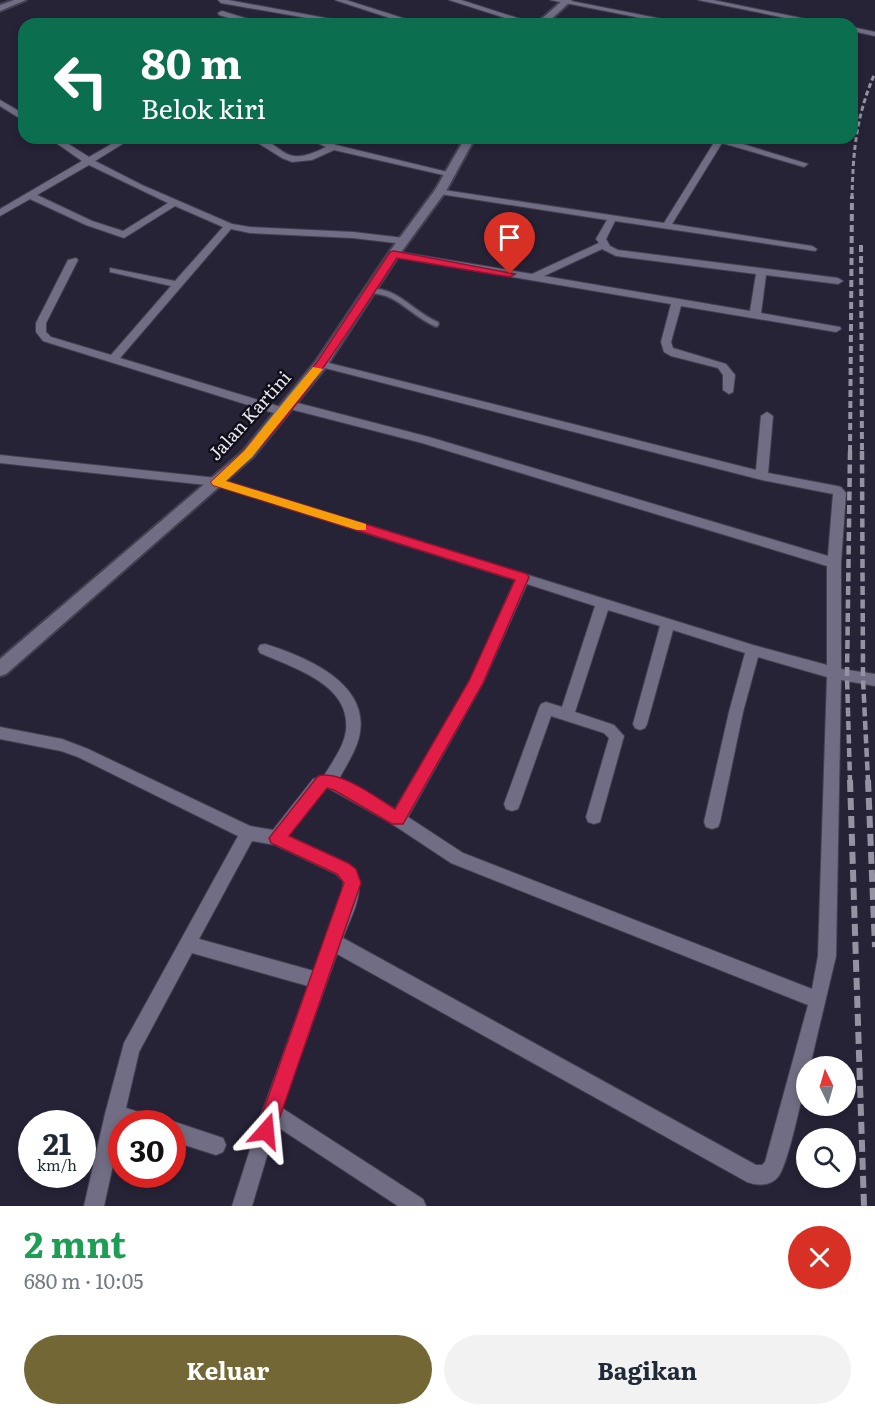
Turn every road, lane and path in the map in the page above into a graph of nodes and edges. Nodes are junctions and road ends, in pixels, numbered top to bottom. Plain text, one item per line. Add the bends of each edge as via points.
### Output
1 (22, 0) edge
2 (339, 0) edge
3 (453, 0) edge
4 (554, 0) edge
5 (702, 0) edge
6 (221, 1) edge
7 (567, 2) edge
8 (349, 3) junction
9 (0, 8) edge
10 (222, 14) dead end
11 (235, 18) edge
12 (312, 18) edge
13 (350, 18) edge
14 (398, 18) edge
15 (512, 18) edge
16 (548, 18) edge
17 (651, 18) edge
18 (795, 18) edge
19 (858, 30) edge
20 (874, 34) edge
21 (0, 102) edge
22 (18, 114) edge
23 (62, 144) edge
24 (118, 144) edge
25 (265, 144) edge
26 (326, 144) edge
27 (467, 144) edge
28 (714, 144) edge
29 (734, 144) edge
30 (333, 147) junction
31 (88, 161) junction
32 (804, 164) dead end
33 (452, 174) junction
34 (441, 191) junction
35 (31, 196) junction
36 (174, 203) junction
37 (0, 213) edge
38 (613, 217) junction
39 (667, 225) junction
40 (229, 226) junction
41 (404, 241) junction
42 (603, 245) junction
43 (812, 249) dead end
44 (394, 254) junction
45 (73, 260) dead end
46 (114, 270) dead end
47 (761, 271) junction
48 (533, 278) junction
49 (838, 281) dead end
50 (179, 285) junction
51 (369, 291) junction
52 (676, 304) junction
53 (755, 316) junction
54 (436, 324) dead end
55 (836, 329) dead end
56 (113, 359) junction
57 (321, 364) junction
58 (729, 390) dead end
59 (287, 409) junction
60 (767, 416) dead end
61 (0, 459) edge
62 (762, 476) junction
63 (217, 482) junction
64 (834, 563) junction
65 (523, 577) junction
66 (603, 603) junction
67 (668, 624) junction
68 (265, 649) dead end
69 (753, 650) junction
70 (0, 669) edge
71 (834, 673) junction
72 (875, 680) edge
73 (567, 715) junction
74 (640, 724) dead end
75 (0, 733) edge
76 (329, 781) junction
77 (512, 804) dead end
78 (594, 817) dead end
79 (398, 819) junction
80 (712, 822) dead end
81 (248, 834) junction
82 (277, 838) junction
83 (333, 942) junction
84 (188, 944) junction
85 (320, 981) junction
86 (818, 1000) junction
87 (115, 1110) edge
88 (271, 1112) junction
89 (186, 1135) edge
90 (108, 1142) edge
91 (216, 1144) dead end
92 (94, 1206) edge
93 (242, 1206) edge
94 (416, 1206) edge

1 - 9 street
2 - 8 street
3 - 15 street
4 - 7 street
5 - 18 street
6 - 12 street
7 - 16 street
7 - 17 street
8 - 13 street
8 - 14 street
10 - 11 street
19 - 20 street
21 - 22 street
23 - 31 street
24 - 31 street
25 - 30 street via 297,161 310,160
26 - 30 street
27 - 33 street, Jalan Kartini
28 - 39 street
29 - 32 street
30 - 33 street
31 - 35 street
31 - 36 street
33 - 34 street, Jalan Kartini
34 - 38 street
34 - 41 street, Jalan Kartini
35 - 36 street via 124,235
35 - 37 street
36 - 40 street
38 - 39 street
38 - 42 street via 601,239
39 - 43 street
40 - 41 street
40 - 50 street
41 - 44 street, Jalan Kartini
42 - 47 street via 610,251 635,257
42 - 48 street
44 - 48 street
44 - 51 street, Jalan Kartini
45 - 56 street via 40,323 41,332 47,339
46 - 50 street
47 - 49 street
47 - 53 street
48 - 52 street
50 - 56 street
51 - 54 lane via 394,293 411,311
51 - 57 street, Jalan Kartini
52 - 53 street
52 - 58 street via 666,342 668,350 723,366 729,375
53 - 55 street
56 - 59 street
57 - 59 street, Jalan Kartini
57 - 62 street
59 - 63 street, Jalan Kartini
59 - 64 street via 425,440
60 - 62 street
61 - 63 street
62 - 64 street via 840,493
63 - 65 street
63 - 70 street, Jalan Kartini
64 - 71 street
65 - 66 street
65 - 79 street via 476,683
66 - 67 street
66 - 73 street
67 - 69 street
67 - 74 street
68 - 76 street via 331,680 350,702 353,731
69 - 71 street
69 - 80 street
71 - 72 street
71 - 86 street via 829,939
73 - 77 street via 546,708
73 - 78 street via 609,729 617,736
75 - 81 street via 63,745 83,753
76 - 79 street
76 - 82 street via 318,784
79 - 86 street via 457,858
81 - 82 street
81 - 84 street
82 - 83 street via 350,875 351,892
83 - 85 street
83 - 86 street via 754,1175 763,1176 774,1166
84 - 85 street
84 - 87 street via 130,1049
85 - 88 street
88 - 93 street
88 - 94 street
89 - 91 street
90 - 92 street

